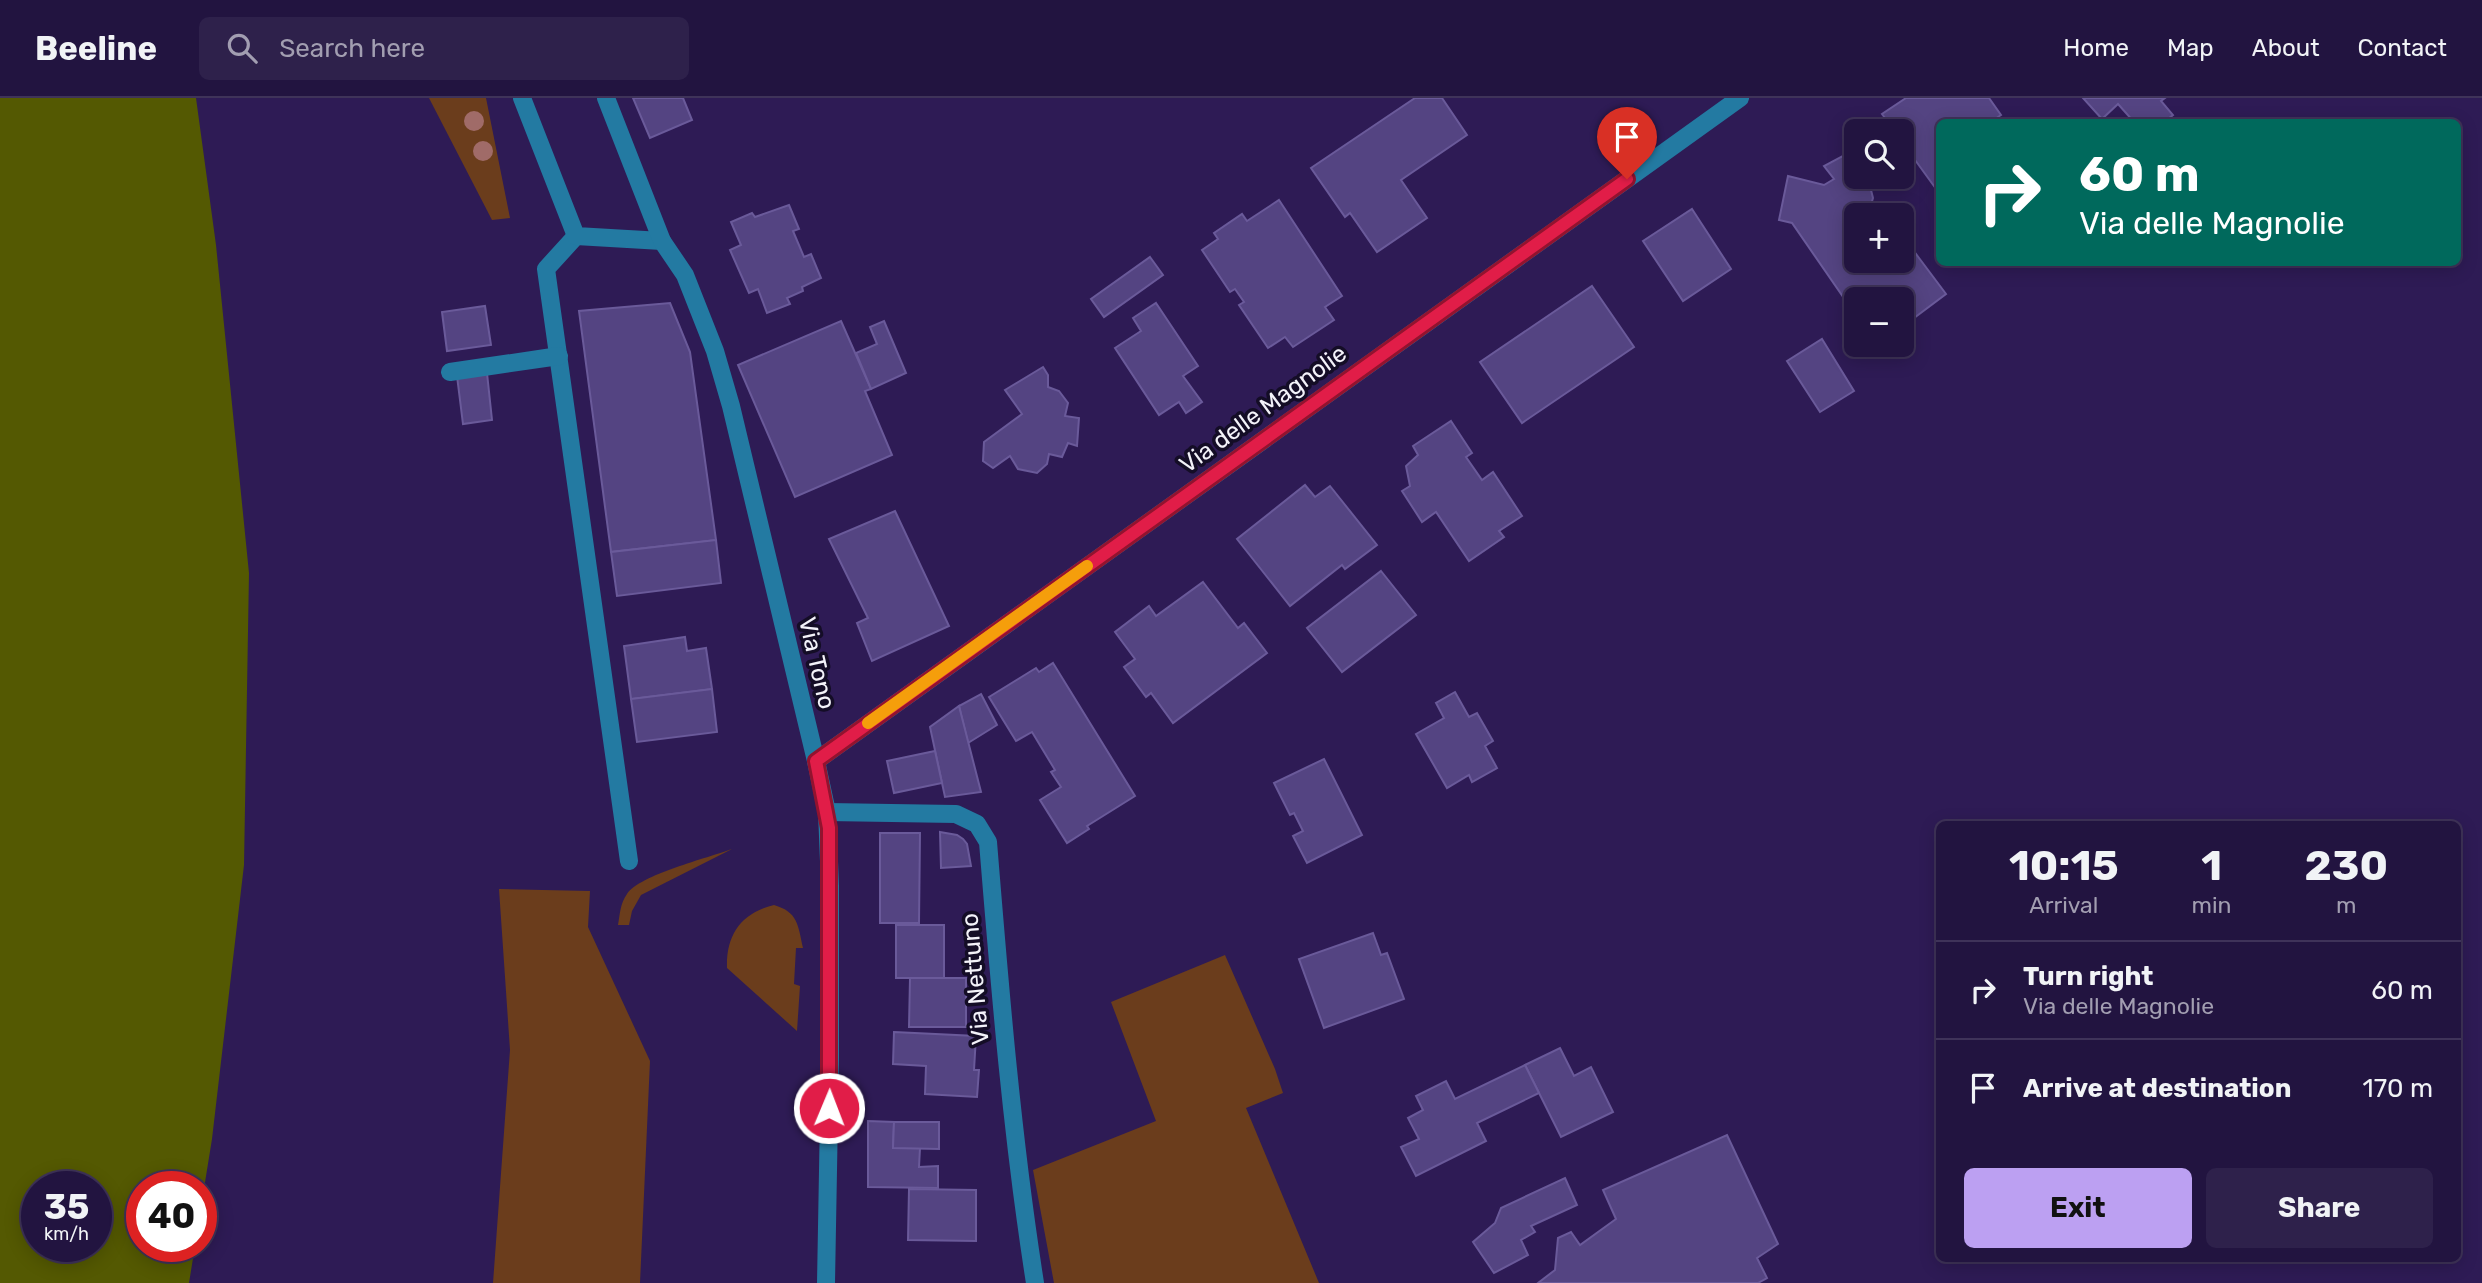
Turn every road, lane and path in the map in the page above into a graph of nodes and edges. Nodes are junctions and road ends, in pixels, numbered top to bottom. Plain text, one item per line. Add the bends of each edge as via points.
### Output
1 (522, 98) edge
2 (606, 98) edge
3 (1740, 98) edge
4 (576, 236) junction
5 (662, 241) junction
6 (559, 356) junction
7 (450, 372) dead end
8 (816, 761) junction
9 (827, 812) junction
10 (629, 861) dead end
11 (826, 1283) edge
12 (1035, 1283) edge

1 - 4 street
2 - 5 street, Via Tono
3 - 8 street, Via delle Magnolie
4 - 5 street
4 - 6 street via 546,269
5 - 8 street, Via Tono via 685,275 731,405
6 - 7 street
6 - 10 street
8 - 9 street, Via Tono
9 - 11 street, Via Tono via 830,1058
9 - 12 street, Via Nettuno via 956,814 977,824 988,842 1002,1020

